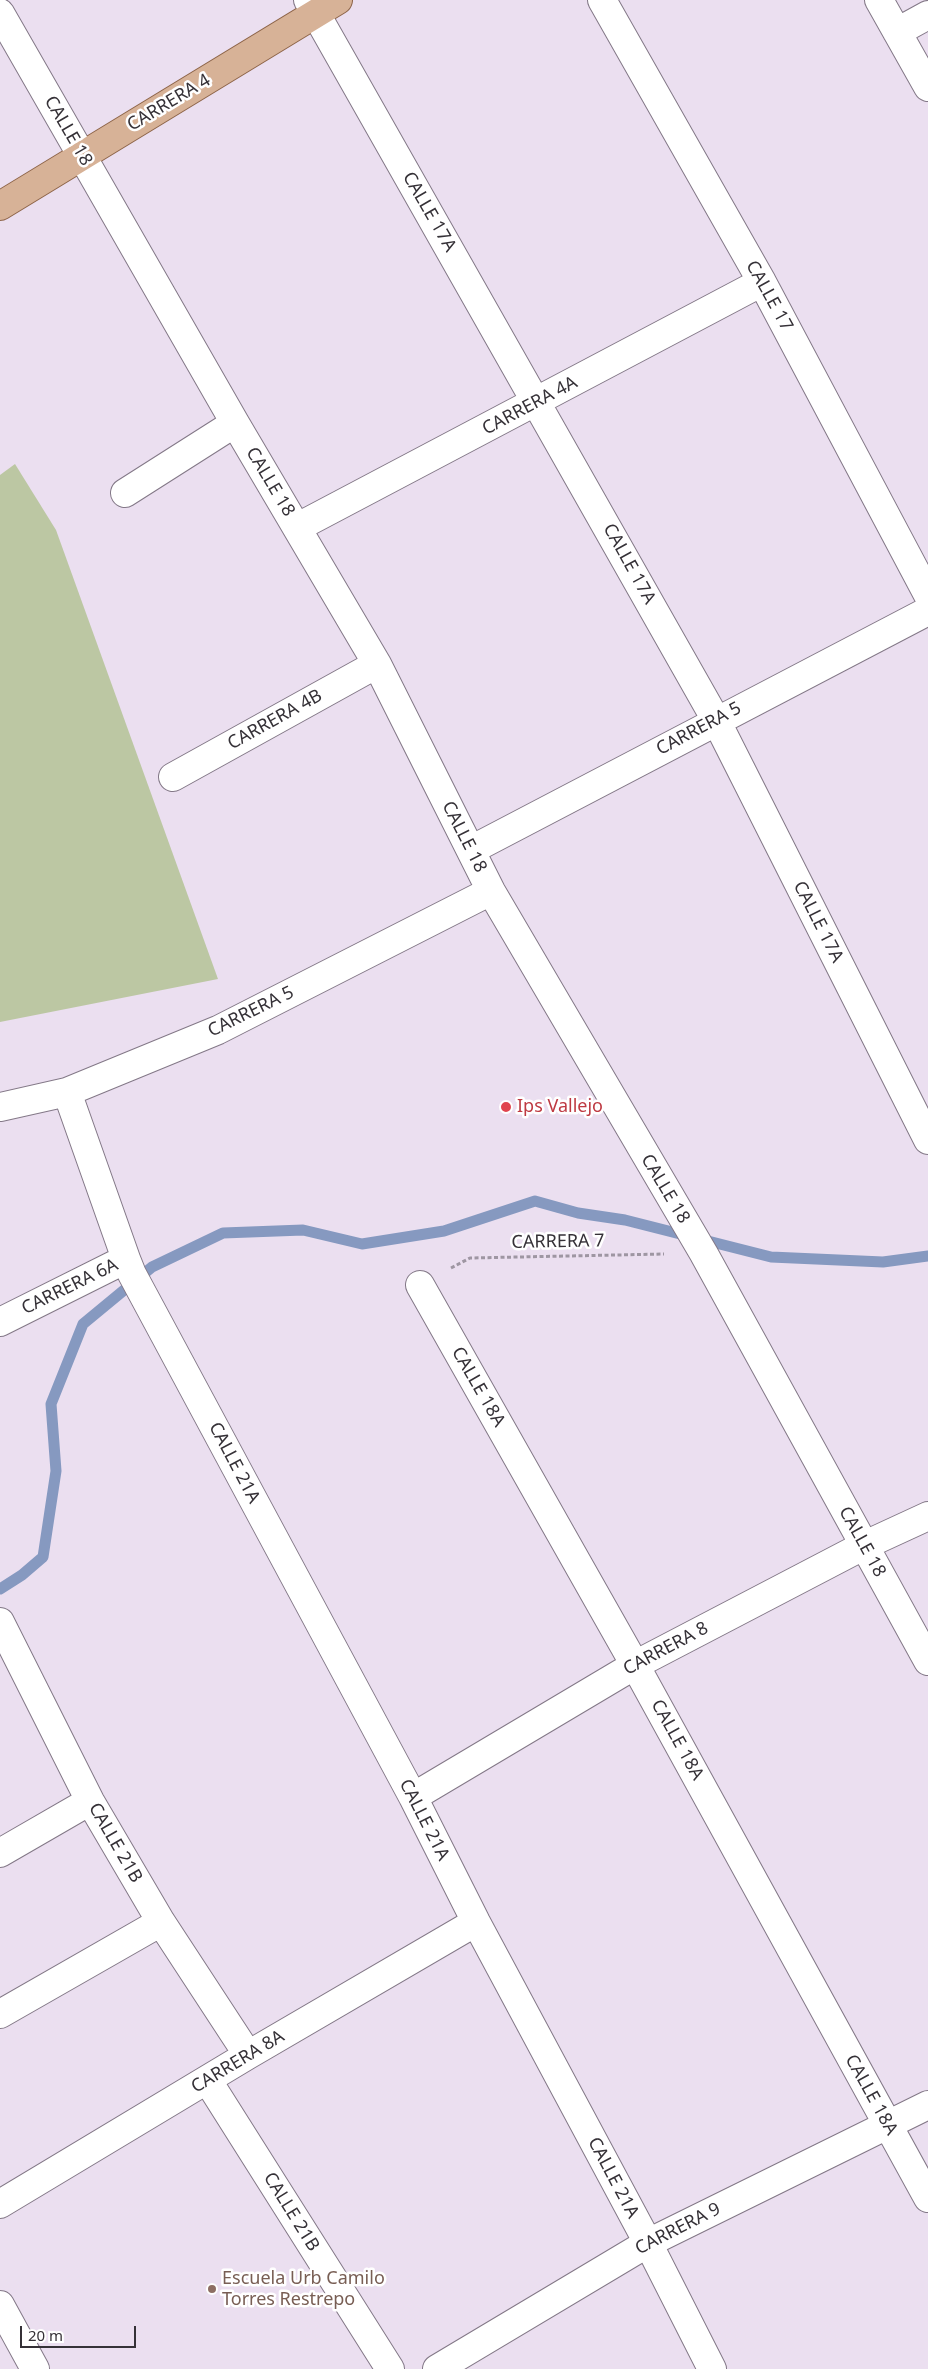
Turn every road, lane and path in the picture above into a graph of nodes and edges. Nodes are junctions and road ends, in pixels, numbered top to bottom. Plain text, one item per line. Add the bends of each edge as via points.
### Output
1 (602, 0) edge
2 (879, 0) edge
3 (321, 5) edge
4 (0, 13) edge
5 (928, 15) edge
6 (897, 32) junction
7 (928, 86) edge
8 (82, 155) junction
9 (0, 206) edge
10 (762, 282) junction
11 (537, 402) junction
12 (235, 423) junction
13 (125, 493) dead end
14 (298, 527) junction
15 (928, 595) edge
16 (928, 611) edge
17 (377, 664) junction
18 (716, 720) junction
19 (173, 776) dead end
20 (471, 850) junction
21 (491, 891) junction
22 (67, 1092) junction
23 (0, 1107) edge
24 (928, 1140) edge
25 (704, 1254) junction
26 (129, 1267) junction
27 (420, 1285) joint
28 (0, 1322) edge
29 (928, 1516) edge
30 (864, 1546) junction
31 (0, 1622) edge
32 (928, 1661) edge
33 (635, 1665) junction
34 (413, 1797) junction
35 (90, 1801) junction
36 (0, 1853) edge
37 (160, 1922) junction
38 (476, 1922) junction
39 (0, 2014) edge
40 (248, 2055) junction
41 (208, 2081) junction
42 (928, 2105) edge
43 (888, 2124) junction
44 (928, 2198) edge
45 (0, 2204) edge
46 (648, 2243) junction
47 (0, 2305) edge
48 (35, 2369) edge
49 (390, 2369) edge
50 (437, 2369) edge
51 (712, 2369) edge

1 - 10 street, CALLE 17
2 - 6 street
3 - 8 main road, CARRERA 4
3 - 11 street, CALLE 17A
4 - 8 street, CALLE 18
5 - 6 street
6 - 7 street
8 - 9 main road, CARRERA 4
8 - 12 street, CALLE 18
10 - 11 street, CARRERA 4A
10 - 15 street, CALLE 17
11 - 14 street, CARRERA 4A
11 - 18 street, CALLE 17A
12 - 13 street
12 - 14 street, CALLE 18
14 - 17 street, CALLE 18
16 - 18 street, CARRERA 5
17 - 19 street, CARRERA 4B
17 - 20 street, CALLE 18
18 - 20 street, CARRERA 5
18 - 24 street, CALLE 17A
20 - 21 street, CALLE 18
21 - 22 street, CARRERA 5 via 218,1030
21 - 25 street, CALLE 18
22 - 23 street, CARRERA 5
22 - 26 street, CALLE 21A
25 - 27 path, CARRERA 7 via 470,1258
25 - 30 street, CALLE 18
26 - 28 street, CARRERA 6A
26 - 34 street, CALLE 21A
27 - 33 street, CALLE 18A
29 - 30 street, CARRERA 8
30 - 32 street, CALLE 18
30 - 33 street, CARRERA 8
31 - 35 street, CALLE 21B
33 - 34 street, CARRERA 8
33 - 43 street, CALLE 18A
34 - 38 street, CALLE 21A
35 - 36 street
35 - 37 street, CALLE 21B
37 - 39 street
37 - 40 street, CALLE 21B
38 - 40 street, CARRERA 8A
38 - 46 street, CALLE 21A
40 - 41 street, CARRERA 8A
41 - 45 street, CARRERA 8A
41 - 49 street, CALLE 21B
42 - 43 street, CARRERA 9
43 - 44 street, CALLE 18A
43 - 46 street, CARRERA 9
46 - 50 street, CARRERA 9
46 - 51 street, CALLE 21A
47 - 48 street

